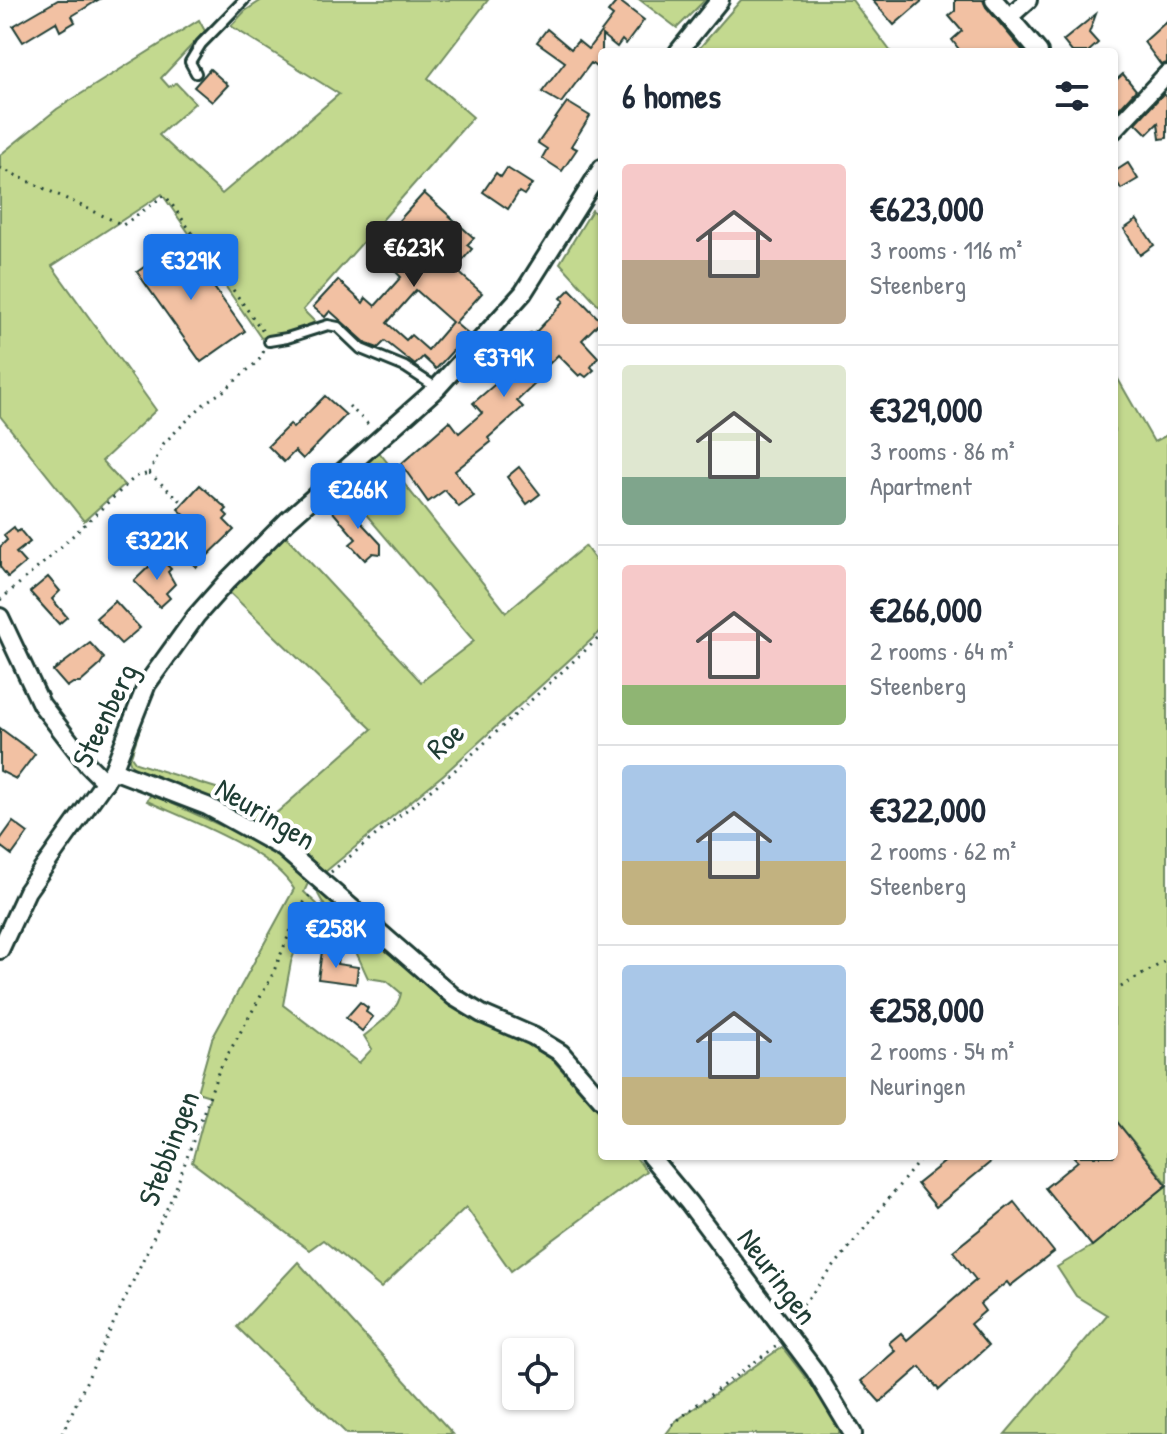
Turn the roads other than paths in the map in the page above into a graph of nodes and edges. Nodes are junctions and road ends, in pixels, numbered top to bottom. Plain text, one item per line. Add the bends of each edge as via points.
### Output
1 (244, 0) edge
2 (720, 0) edge
3 (994, 0) edge
4 (1028, 0) edge
5 (1009, 17) junction
6 (681, 48) edge
7 (1036, 48) edge
8 (196, 73) dead end
9 (1167, 74) edge
10 (1118, 126) edge
11 (598, 174) edge
12 (269, 341) road end
13 (437, 388) junction
14 (0, 617) edge
15 (109, 776) junction
16 (0, 950) edge
17 (598, 1095) edge
18 (653, 1160) edge
19 (853, 1434) edge

1 - 8 lane via 201,44 190,62
2 - 6 street
3 - 5 street
4 - 5 street
5 - 7 street
9 - 10 street
11 - 13 street, Steenberg via 523,293
12 - 13 lane via 338,327 361,349 405,367
13 - 15 street, Steenberg via 288,520 196,616 147,684
14 - 15 street via 41,704 81,756
15 - 16 street, Steenberg via 27,891
15 - 17 street, Neuringen via 207,806 283,848 454,997 561,1053
18 - 19 street, Neuringen via 815,1371

